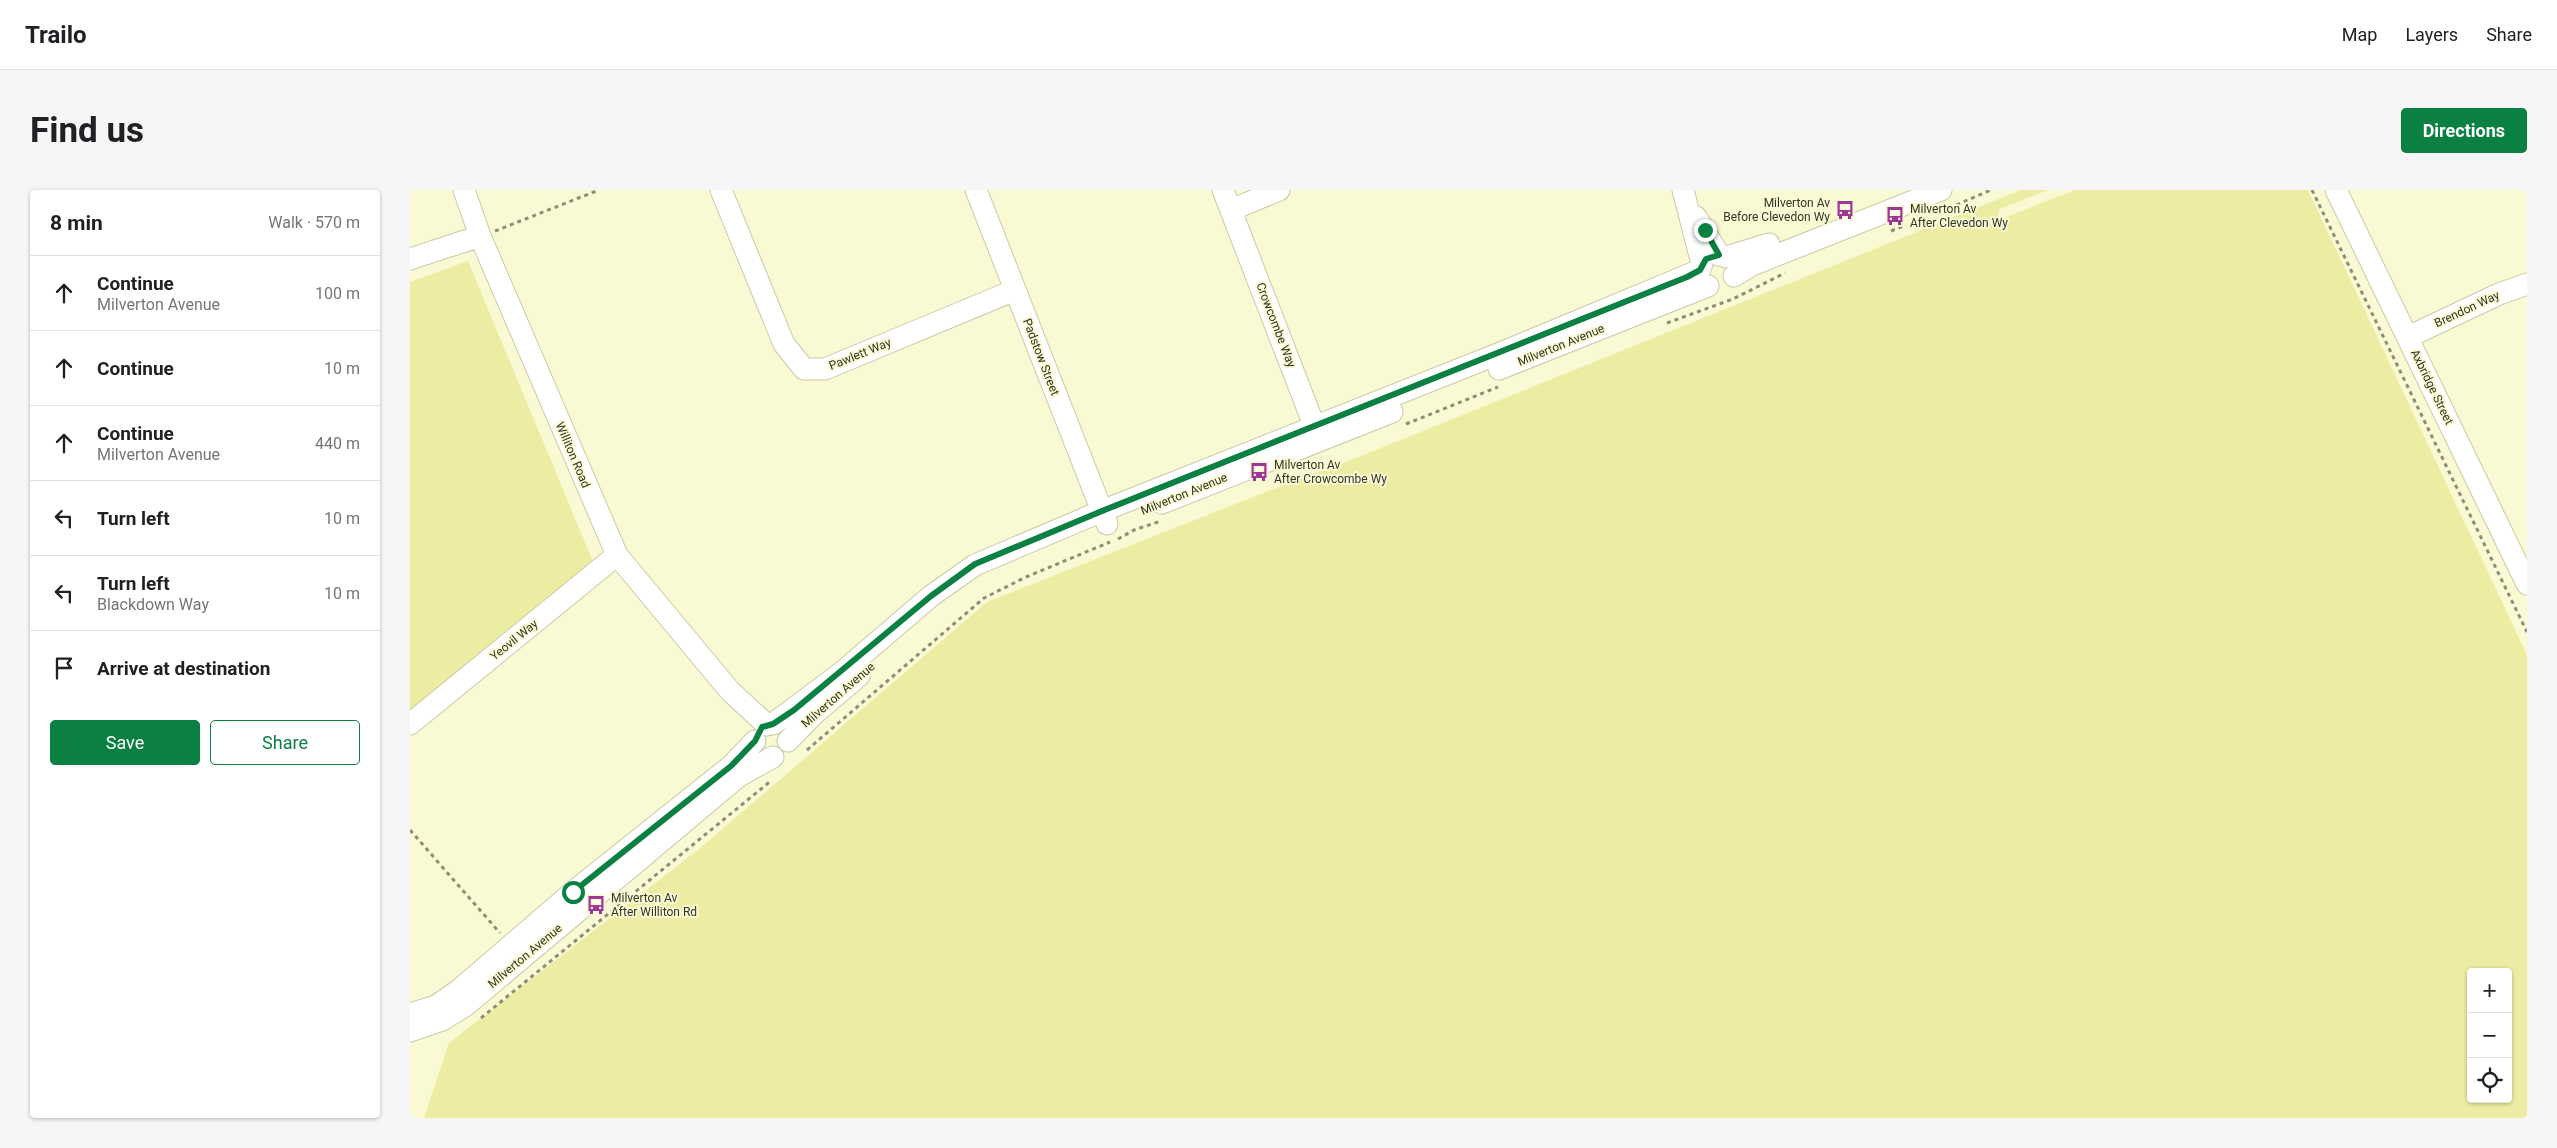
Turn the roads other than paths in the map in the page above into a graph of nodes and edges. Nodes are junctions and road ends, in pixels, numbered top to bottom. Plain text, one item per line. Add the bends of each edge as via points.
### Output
1 (464, 190) edge
2 (721, 190) edge
3 (976, 190) edge
4 (1223, 190) edge
5 (1279, 190) edge
6 (1907, 190) edge
7 (2336, 190) edge
8 (1938, 196) edge
9 (1686, 198) edge
10 (1230, 210) junction
11 (480, 236) junction
12 (410, 259) edge
13 (1715, 268) junction
14 (2527, 284) edge
15 (1015, 290) junction
16 (2408, 338) junction
17 (1317, 433) junction
18 (1104, 518) junction
19 (617, 556) junction
20 (2527, 584) edge
21 (410, 724) edge
22 (763, 731) junction
23 (797, 746) junction
24 (775, 766) junction
25 (410, 1014) edge
26 (410, 1031) edge

1 - 11 street, Williton Road
2 - 15 street, Pawlett Way via 784,344 804,370 826,368
3 - 15 street, Padstow Street
4 - 10 street, Crowcombe Way
5 - 10 street
6 - 13 street, Milverton Avenue
7 - 16 street, Axbridge Street
8 - 13 street, Milverton Avenue via 1752,264
9 - 13 street
10 - 17 street, Crowcombe Way
11 - 12 street
11 - 19 street, Williton Road
13 - 17 street, Milverton Avenue
14 - 16 street, Brendon Way
15 - 18 street, Padstow Street
16 - 20 street, Axbridge Street
17 - 18 street, Milverton Avenue
18 - 22 street, Milverton Avenue via 981,562 961,573 841,672
18 - 23 street, Milverton Avenue via 971,583 814,714
19 - 21 street, Yeovil Way
19 - 22 street, Williton Road
22 - 23 street via 784,730
22 - 24 street via 762,754
22 - 25 street, Milverton Avenue via 731,766 573,892 459,990 436,1006
23 - 24 street, Milverton Avenue via 783,752
24 - 26 street, Milverton Avenue via 739,776 465,1006 442,1020

